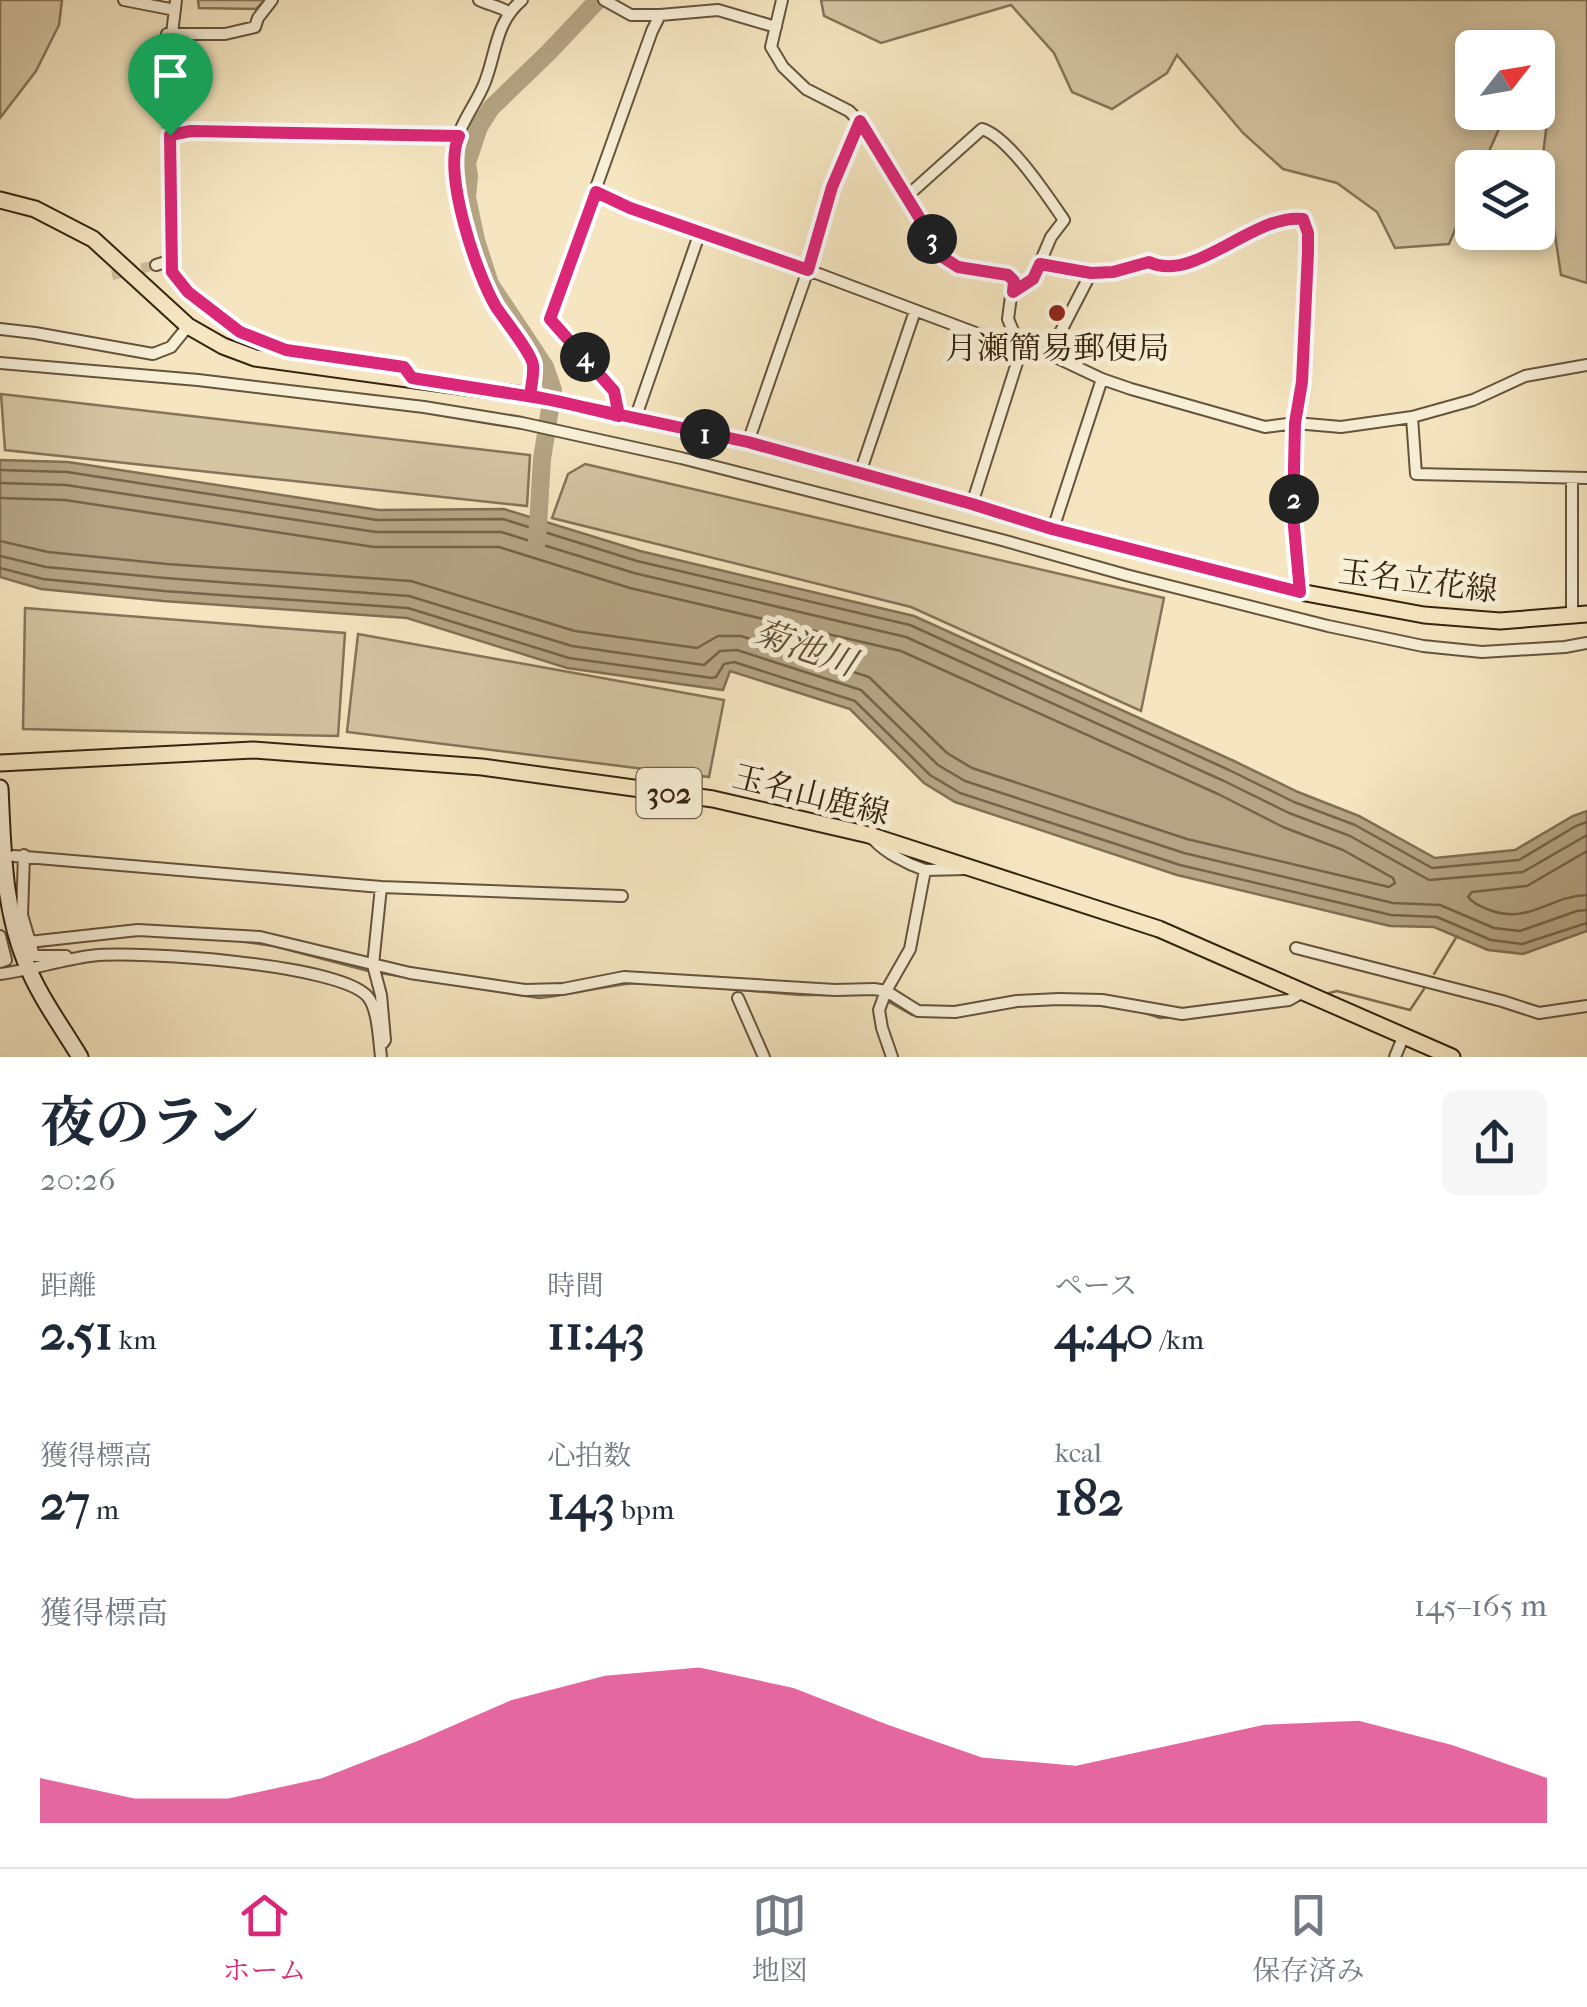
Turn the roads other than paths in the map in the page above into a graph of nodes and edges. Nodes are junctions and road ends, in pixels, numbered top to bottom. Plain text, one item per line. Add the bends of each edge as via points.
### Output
1 (124, 0) edge
2 (272, 0) edge
3 (478, 0) edge
4 (522, 0) edge
5 (604, 0) edge
6 (782, 0) edge
7 (176, 5) edge
8 (508, 12) junction
9 (660, 16) junction
10 (776, 27) junction
11 (172, 34) junction
12 (860, 121) junction
13 (170, 135) junction
14 (459, 136) junction
15 (596, 192) junction
16 (906, 197) junction
17 (0, 200) edge
18 (700, 232) junction
19 (172, 260) junction
20 (156, 264) tunnel mouth
21 (1040, 264) junction
22 (808, 270) junction
23 (1091, 273) junction
24 (1013, 292) junction
25 (915, 310) junction
26 (188, 326) junction
27 (0, 329) edge
28 (1021, 350) junction
29 (1049, 354) junction
30 (0, 362) edge
31 (1587, 365) edge
32 (412, 378) junction
33 (1102, 379) junction
34 (538, 398) junction
35 (1412, 417) junction
36 (627, 418) junction
37 (1295, 423) junction
38 (748, 442) junction
39 (860, 473) junction
40 (1572, 478) junction
41 (1587, 478) edge
42 (972, 504) junction
43 (1052, 529) junction
44 (1300, 592) junction
45 (1579, 616) edge
46 (1587, 643) edge
47 (0, 763) edge
48 (0, 788) edge
49 (869, 835) junction
50 (972, 868) junction
51 (925, 870) junction
52 (382, 887) junction
53 (622, 896) dead end
54 (0, 936) edge
55 (29, 942) junction
56 (1296, 948) dead end
57 (93, 956) junction
58 (0, 962) edge
59 (373, 964) junction
60 (29, 970) junction
61 (0, 974) edge
62 (886, 991) junction
63 (1312, 995) junction
64 (738, 998) dead end
65 (1587, 1006) edge
66 (1404, 1035) junction
67 (380, 1052) edge
68 (80, 1057) edge
69 (764, 1057) edge
70 (892, 1057) edge
71 (1395, 1057) edge
72 (1452, 1057) edge

1 - 7 street
2 - 11 street via 255,27
3 - 8 street
4 - 8 street
5 - 9 street via 632,15
6 - 10 street
7 - 11 street
8 - 14 street
9 - 10 street via 718,10
9 - 15 street
10 - 12 street via 771,48 783,67
11 - 13 street via 164,56
12 - 16 street
12 - 22 street
13 - 14 street
13 - 19 street
14 - 34 street via 454,171 471,244 495,305 533,362
15 - 18 street
15 - 36 street via 550,319 614,391
16 - 21 street via 982,129 990,131 1064,220
16 - 24 street via 944,258 958,267 1008,275
17 - 26 main road, 玉名立花線 via 35,209 93,240
18 - 22 street
18 - 36 street
19 - 20 street
19 - 32 street via 172,272 188,292 240,332 286,350 404,367
21 - 23 street
21 - 24 street via 1033,279
22 - 25 street
22 - 38 street
23 - 29 street
23 - 37 street via 1195,260 1280,220 1303,219 1308,252
24 - 28 street via 1008,319
25 - 28 street
25 - 39 street
26 - 27 street via 172,347 153,354
26 - 32 main road, 玉名立花線 via 255,358
28 - 29 street
28 - 42 street
29 - 33 street
30 - 46 street via 198,380 537,426 1423,646 1482,652
31 - 35 street via 1524,376 1474,400
32 - 34 main road, 玉名立花線
33 - 37 street via 1265,426
33 - 43 street
34 - 36 main road, 玉名立花線
35 - 37 street via 1341,426
35 - 40 street via 1416,474
36 - 38 main road, 玉名立花線
37 - 44 street
38 - 39 main road, 玉名立花線
39 - 42 main road, 玉名立花線
40 - 41 street
40 - 45 street
42 - 43 main road, 玉名立花線
43 - 44 main road, 玉名立花線
44 - 45 main road, 玉名立花線 via 1424,615 1500,621
47 - 49 main road, 玉名山鹿線 / 302 via 252,750 482,767 713,799
48 - 60 main road via 6,895
49 - 50 main road, 玉名山鹿線 / 302
49 - 51 street
50 - 51 street
50 - 63 main road, 玉名山鹿線 / 302 via 1159,929
51 - 62 street via 910,948
52 - 53 street
52 - 55 street via 19,856
52 - 59 street
54 - 58 street via 6,960
55 - 57 street via 34,956
55 - 59 street via 138,930 260,937
56 - 65 street via 1539,1013
57 - 60 street
57 - 67 street via 196,957 346,984 371,1000
59 - 62 street via 525,990 624,977
59 - 67 street via 385,1040
60 - 61 street
60 - 68 main road
62 - 63 street via 918,1011 955,1012 1088,999 1182,1014
62 - 70 street via 880,1010
63 - 66 main road, 玉名山鹿線
64 - 69 street
66 - 71 street
66 - 72 main road, 玉名山鹿線

